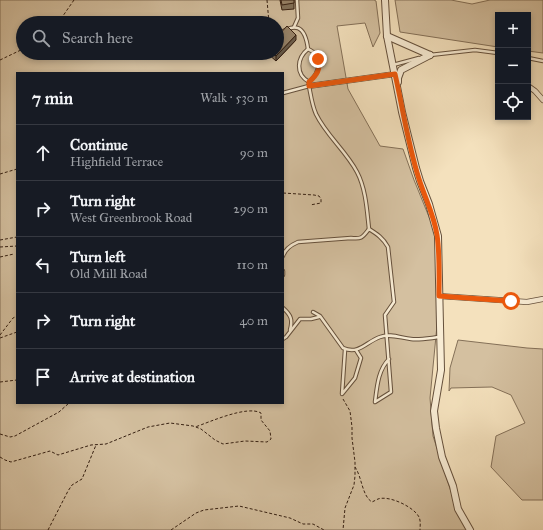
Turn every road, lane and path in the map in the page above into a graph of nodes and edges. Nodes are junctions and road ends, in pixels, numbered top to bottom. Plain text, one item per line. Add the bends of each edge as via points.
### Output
1 (74, 0) edge
2 (267, 0) edge
3 (297, 0) edge
4 (385, 0) edge
5 (63, 16) edge
6 (268, 16) edge
7 (294, 26) junction
8 (284, 31) edge
9 (387, 36) junction
10 (308, 49) junction
11 (16, 52) edge
12 (495, 53) edge
13 (430, 55) junction
14 (531, 59) edge
15 (0, 60) edge
16 (543, 61) edge
17 (393, 65) junction
18 (395, 74) junction
19 (309, 84) junction
20 (531, 88) edge
21 (284, 93) edge
22 (400, 96) junction
23 (543, 100) edge
24 (16, 169) edge
25 (0, 174) edge
26 (284, 193) edge
27 (310, 204) dead end
28 (369, 229) junction
29 (16, 237) edge
30 (0, 240) edge
31 (16, 246) edge
32 (0, 247) edge
33 (284, 252) edge
34 (14, 254) dead end
35 (0, 257) edge
36 (439, 296) junction
37 (543, 299) edge
38 (284, 309) edge
39 (313, 312) dead end
40 (16, 316) edge
41 (320, 316) junction
42 (16, 332) edge
43 (290, 333) junction
44 (0, 335) edge
45 (388, 336) junction
46 (440, 337) junction
47 (0, 338) edge
48 (284, 338) edge
49 (345, 350) junction
50 (356, 350) junction
51 (389, 359) junction
52 (16, 380) edge
53 (0, 382) edge
54 (342, 397) dead end
55 (68, 404) edge
56 (195, 427) junction
57 (0, 434) edge
58 (96, 445) junction
59 (0, 457) edge
60 (355, 466) junction
61 (48, 530) edge
62 (171, 530) edge
63 (324, 530) edge
64 (343, 530) edge
65 (420, 530) edge
66 (470, 530) edge

1 - 5 path
2 - 6 path
3 - 7 lane via 298,18
4 - 9 street
7 - 8 lane
7 - 10 lane via 304,34
9 - 13 street
9 - 17 street
10 - 19 lane via 298,61 299,69
10 - 19 lane via 320,65
11 - 15 path
12 - 13 lane via 475,50
13 - 17 lane
13 - 22 street via 401,70 398,78
14 - 16 lane
17 - 18 street
18 - 19 street
18 - 22 street
19 - 21 lane
19 - 28 lane via 316,113 357,173 364,192
20 - 23 street
22 - 36 street via 418,175 436,229
24 - 25 path
26 - 27 path via 314,195 321,199 321,202
28 - 33 lane via 359,239 298,242
28 - 45 lane via 388,247 394,302 385,315
29 - 30 path
31 - 32 path
34 - 35 path
36 - 37 street via 526,302
36 - 46 street
38 - 43 lane via 292,319
39 - 41 lane
40 - 44 path
41 - 43 lane via 300,319
41 - 49 lane
42 - 47 path
43 - 48 lane
45 - 46 lane via 413,339
45 - 50 lane via 380,337
45 - 51 lane
46 - 66 street via 441,375 434,412 436,428 458,509
49 - 50 lane
49 - 50 lane via 342,394 355,378 360,358
51 - 51 lane via 384,364 377,382 375,402 391,392
52 - 53 path
54 - 60 path via 350,411
55 - 57 path via 59,412 15,436
56 - 56 path via 239,412 255,411 260,413 271,439 266,442 223,444
56 - 58 path via 170,423 156,425 106,444
58 - 59 path via 58,455 50,451 14,462
58 - 61 path via 82,479 72,485
60 - 64 path via 354,485 345,508
60 - 65 path via 370,501 379,498 398,501 412,509 419,516
62 - 63 path via 204,510 239,506 290,518 303,524 313,524

